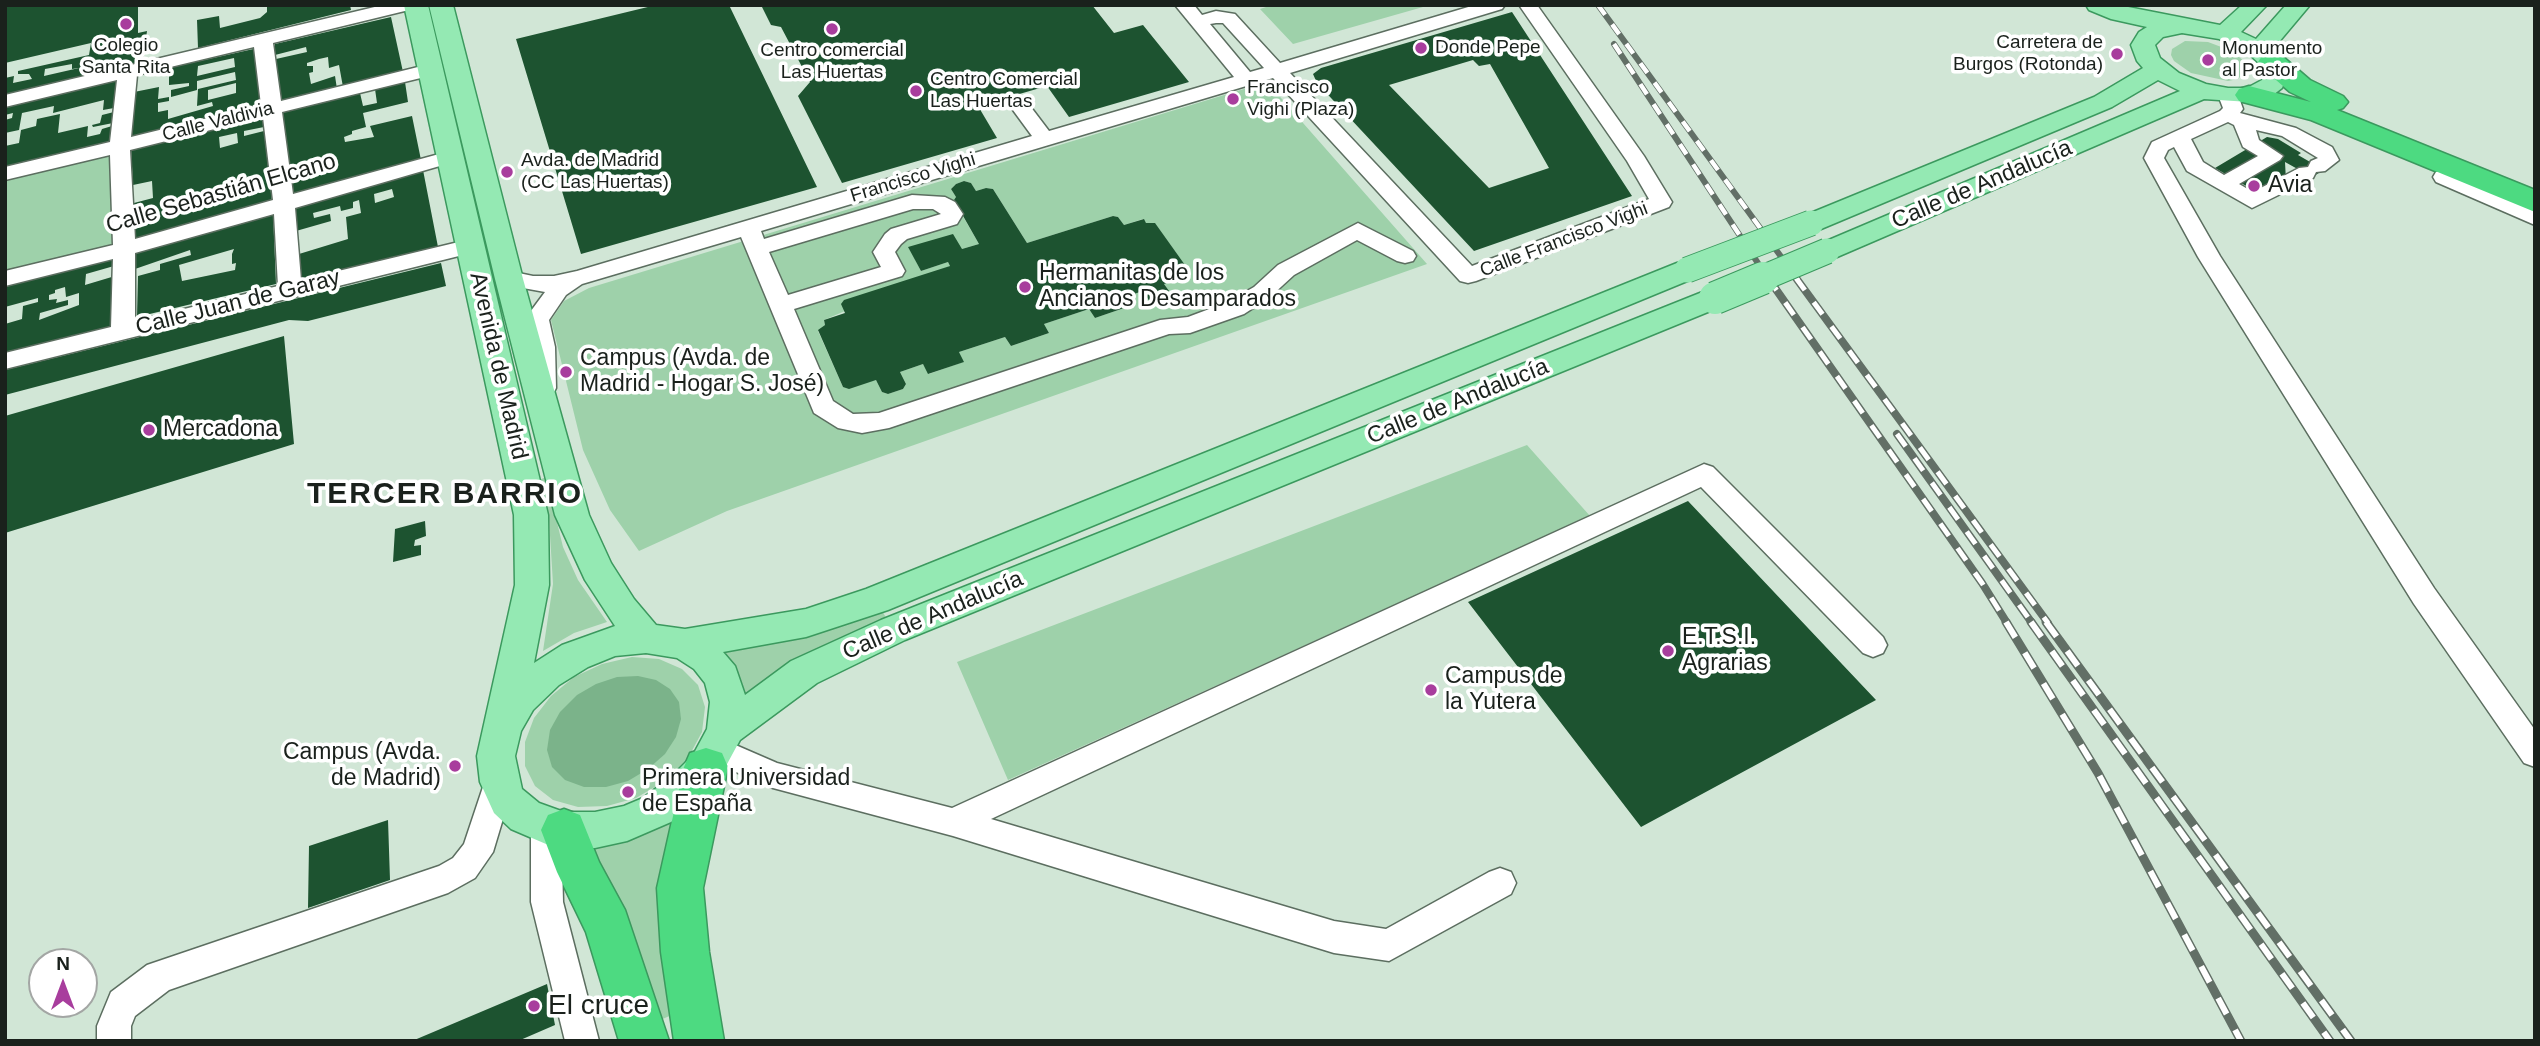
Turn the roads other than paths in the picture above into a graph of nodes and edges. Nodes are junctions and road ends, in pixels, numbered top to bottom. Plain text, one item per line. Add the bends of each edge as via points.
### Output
1 (407, 5) edge
2 (416, 5) edge
3 (441, 5) edge
4 (1184, 5) edge
5 (1496, 5) edge
6 (1528, 5) edge
7 (2080, 5) edge
8 (2097, 5) edge
9 (2256, 5) edge
10 (2299, 5) edge
11 (1197, 22) junction
12 (2182, 26) junction
13 (2225, 33) junction
14 (263, 41) junction
15 (2143, 45) junction
16 (2265, 56) junction
17 (1278, 69) junction
18 (430, 70) junction
19 (2157, 70) junction
20 (128, 73) junction
21 (1246, 79) junction
22 (2201, 91) junction
23 (5, 101) edge
24 (1020, 106) dead end
25 (2237, 106) junction
26 (273, 109) junction
27 (2180, 137) junction
28 (2377, 137) junction
29 (1045, 139) junction
30 (120, 146) junction
31 (450, 157) junction
32 (5, 174) edge
33 (2443, 177) joint
34 (2224, 184) junction
35 (2535, 187) edge
36 (2535, 202) edge
37 (284, 204) junction
38 (2535, 218) edge
39 (753, 237) junction
40 (471, 246) junction
41 (124, 249) junction
42 (1827, 251) joint
43 (1405, 256) dead end
44 (581, 277) junction
45 (5, 279) edge
46 (509, 279) junction
47 (290, 290) junction
48 (1715, 298) joint
49 (781, 305) junction
50 (123, 331) junction
51 (5, 361) edge
52 (544, 410) junction
53 (646, 638) junction
54 (685, 644) junction
55 (1873, 645) dead end
56 (503, 729) junction
57 (716, 749) junction
58 (2535, 754) edge
59 (499, 782) junction
60 (953, 822) junction
61 (555, 828) junction
62 (1500, 883) dead end
63 (576, 1039) edge
64 (114, 1041) edge
65 (644, 1041) edge
66 (699, 1041) edge

1 - 14 street
2 - 18 main road, Avenida de Madrid
3 - 46 main road, Avenida de Madrid
4 - 11 street
5 - 17 street
6 - 17 street, Calle Francisco Vighi via 1637,160 1661,202 1468,276
7 - 15 main road
8 - 12 main road
9 - 13 main road
10 - 16 main road
11 - 17 street, Calle Francisco Vighi via 1228,18
11 - 21 street
12 - 13 main road
12 - 15 main road via 2155,32
13 - 16 main road
14 - 20 street
14 - 26 street
15 - 19 main road
16 - 25 main road via 2276,73 2273,83
16 - 35 highway via 2300,86 2337,104
17 - 21 street
18 - 26 street, Calle Valdivia
18 - 31 main road, Avenida de Madrid
19 - 22 main road
19 - 54 main road, Calle de Andalucía, bridge via 2103,102 1811,223 876,600 806,623
20 - 23 street
20 - 30 street
21 - 29 street, Francisco Vighi
22 - 25 main road
22 - 42 main road, Calle de Andalucía
24 - 29 street
25 - 27 street
25 - 28 highway via 2301,108
25 - 34 street via 2250,142 2273,156
25 - 34 street via 2325,151 2329,160 2252,201
26 - 30 street, Calle Valdivia
26 - 37 street
27 - 34 street via 2194,166
27 - 58 street via 2160,146 2154,158 2209,257 2432,608
28 - 33 highway
28 - 36 highway
29 - 39 street, Francisco Vighi
30 - 32 street, Calle Valdivia
30 - 41 street
31 - 37 street, Calle Sebastián Elcano
31 - 40 main road, Avenida de Madrid
33 - 38 street
37 - 41 street, Calle Sebastián Elcano
37 - 47 street
39 - 44 street, Francisco Vighi
39 - 49 street
39 - 49 street via 912,202 937,202 952,214 892,239 884,252 894,271
40 - 47 street, Calle Juan de Garay
40 - 56 main road, Avenida de Madrid via 531,515 532,585
41 - 45 street, Calle Sebastián Elcano
41 - 50 street
42 - 48 main road, Calle de Andalucía, bridge
43 - 49 street via 1358,230 1286,270 1236,308 1190,325 1168,326 1145,315 859,412 823,407
44 - 46 street, Francisco Vighi via 554,284
44 - 52 street, Francisco Vighi via 558,289 537,319 543,347
46 - 52 main road, Avenida de Madrid
47 - 50 street, Calle Juan de Garay
48 - 57 main road, Calle de Andalucía via 893,631 804,672
50 - 51 street, Calle Juan de Garay
52 - 53 main road, Avenida de Madrid via 572,515 597,570
53 - 54 main road
53 - 56 main road via 612,641 555,667 520,699
54 - 57 main road via 707,658 722,677 729,702
55 - 60 street via 1704,474
56 - 59 main road via 496,756
57 - 60 street via 773,775
57 - 61 main road via 684,790 657,810 595,830
57 - 66 highway via 680,888
59 - 61 main road via 508,801 524,816
59 - 64 street via 477,852 464,868 448,878 159,977 123,1004 114,1026
60 - 62 street via 1334,937 1389,945
61 - 63 street via 547,902
61 - 65 highway via 608,926

